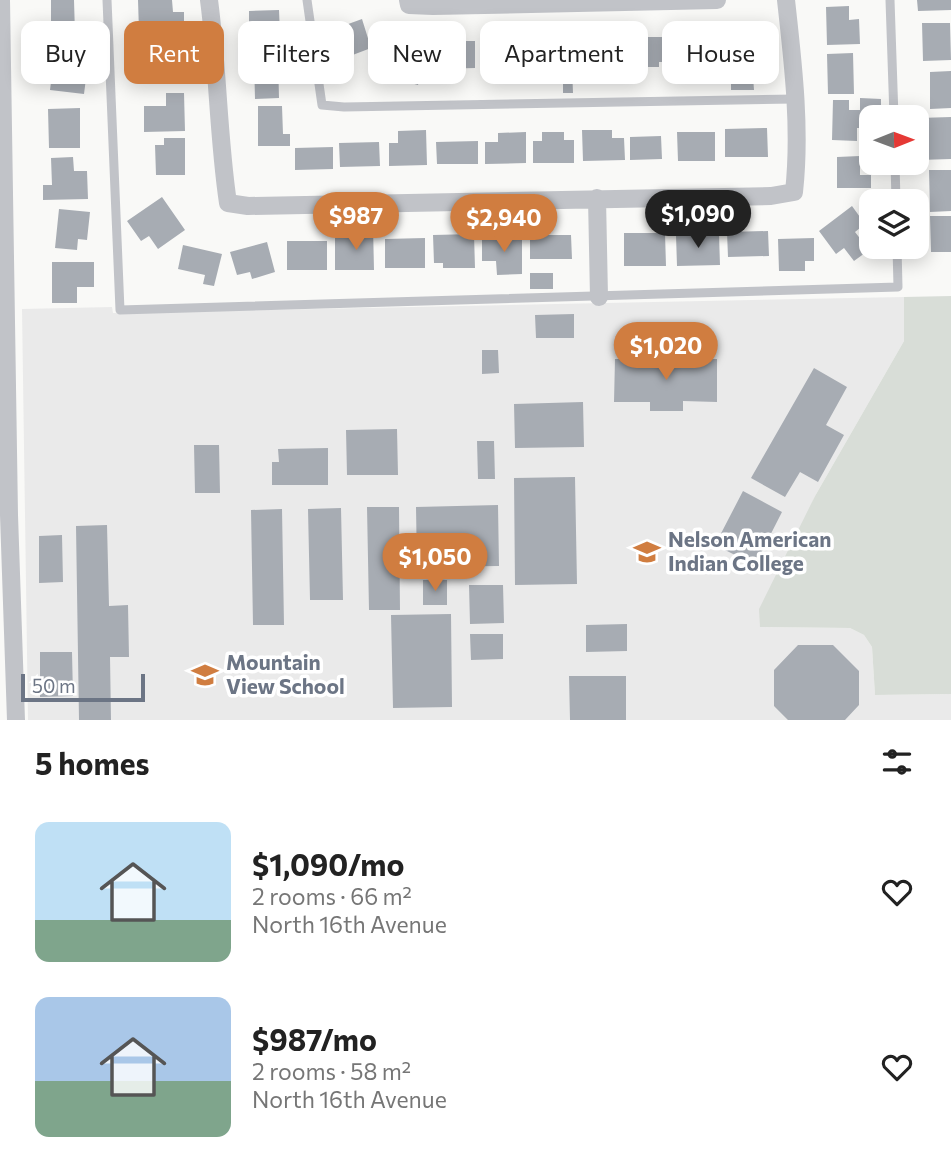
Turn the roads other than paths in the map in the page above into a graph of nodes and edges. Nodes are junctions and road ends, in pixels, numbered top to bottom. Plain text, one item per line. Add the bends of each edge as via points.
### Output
1 (1, 0) edge
2 (107, 0) edge
3 (209, 0) edge
4 (307, 0) edge
5 (718, 0) edge
6 (786, 0) edge
7 (890, 0) edge
8 (409, 2) edge
9 (795, 99) junction
10 (894, 105) edge
11 (597, 198) junction
12 (897, 259) edge
13 (599, 297) junction
14 (3, 312) edge
15 (4, 417) edge
16 (4, 468) edge
17 (16, 720) edge

1 - 14 street
2 - 13 lane via 120,310
3 - 11 street via 228,203
4 - 9 lane via 322,105
5 - 8 street via 433,6
6 - 9 street
7 - 10 lane
9 - 11 street via 794,192
11 - 13 street
12 - 13 lane via 898,287
14 - 15 street
15 - 16 street
16 - 17 street

